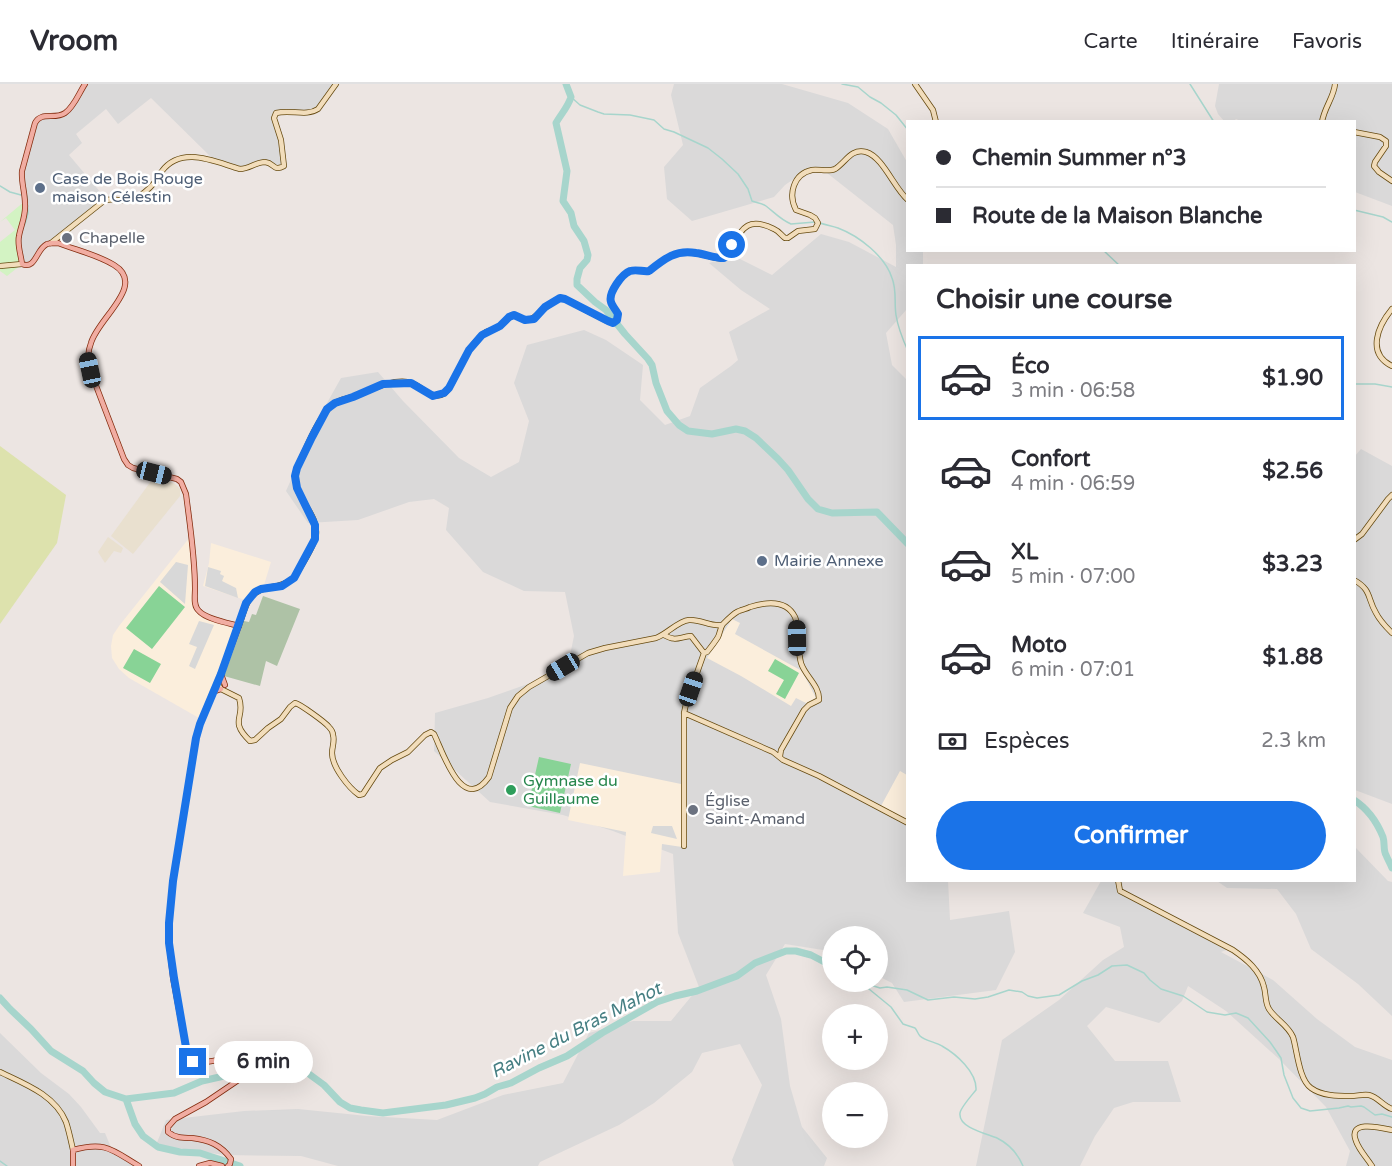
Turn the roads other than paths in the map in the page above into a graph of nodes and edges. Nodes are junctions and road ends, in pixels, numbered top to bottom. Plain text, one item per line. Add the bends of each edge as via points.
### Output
1 (85, 84) edge
2 (336, 84) edge
3 (915, 84) edge
4 (1335, 84) edge
5 (936, 120) edge
6 (1322, 120) edge
7 (1356, 132) edge
8 (1392, 181) edge
9 (906, 198) edge
10 (51, 243) junction
11 (22, 264) junction
12 (0, 266) edge
13 (1392, 309) edge
14 (1392, 366) edge
15 (1392, 495) edge
16 (1356, 538) edge
17 (1356, 581) edge
18 (722, 625) junction
19 (239, 626) junction
20 (1392, 633) edge
21 (664, 635) junction
22 (704, 653) junction
23 (221, 674) junction
24 (217, 683) junction
25 (223, 687) junction
26 (213, 692) junction
27 (684, 713) junction
28 (780, 756) junction
29 (906, 822) edge
30 (684, 846) dead end
31 (1119, 882) edge
32 (0, 1072) edge
33 (1392, 1109) edge
34 (1392, 1130) edge
35 (73, 1150) junction
36 (73, 1166) edge
37 (140, 1166) edge
38 (199, 1166) edge
39 (222, 1166) edge
40 (228, 1166) edge
41 (1372, 1166) edge

1 - 11 main road via 69,110 57,116 42,116 35,123 21,176 25,201 19,237
2 - 10 street via 315,111 276,114 284,160 281,168 263,162 240,169 200,157 180,159 163,169 138,197 105,200
3 - 5 street
4 - 6 street
7 - 8 street via 1386,141 1374,166
9 - 19 street via 874,156 863,151 850,154 835,169 807,172 794,186 793,205 800,213 815,218 815,229 785,238 774,229 750,224 724,258 679,253 668,256 649,271 630,271 610,295 618,314 613,323 562,298 534,319 513,315 478,338 449,388 440,395 433,396 411,383 394,383 332,404 295,476 316,530 314,543 291,581 252,595
10 - 11 main road via 32,264
10 - 19 main road via 107,261 123,271 127,286 91,342 87,357 90,370 126,462 133,468 183,484 195,558 196,609
11 - 12 street
13 - 14 street via 1381,324 1377,348 1382,359
15 - 16 street
17 - 20 street via 1367,589 1381,622
18 - 21 street via 686,620
18 - 22 street via 719,636
18 - 28 street via 736,612 769,602 790,609 797,621 801,663 820,696 804,710
19 - 23 main road
21 - 22 street via 671,639 692,636
21 - 25 street via 588,653 529,687 510,708 489,777 472,789 454,777 431,732 408,752 380,768 363,795 359,795 332,760 333,733 328,726 295,703 281,719 250,741 238,724 240,700
22 - 27 street
23 - 24 main road
23 - 25 main road
24 - 25 street
24 - 26 main road
25 - 26 main road
26 - 40 main road via 196,738 173,881 169,933 174,978 187,1053 193,1062 255,1057 269,1060 272,1067 240,1079 175,1119 168,1132 209,1141 231,1159
27 - 28 street
27 - 30 street
28 - 29 street
31 - 33 street via 1122,892 1249,960 1264,984 1269,1009 1292,1034 1303,1076 1311,1088 1328,1095 1372,1096
32 - 35 street via 54,1103 67,1124
34 - 41 street via 1363,1126 1357,1130 1355,1141
35 - 36 main road
35 - 37 main road via 101,1146
38 - 39 main road

